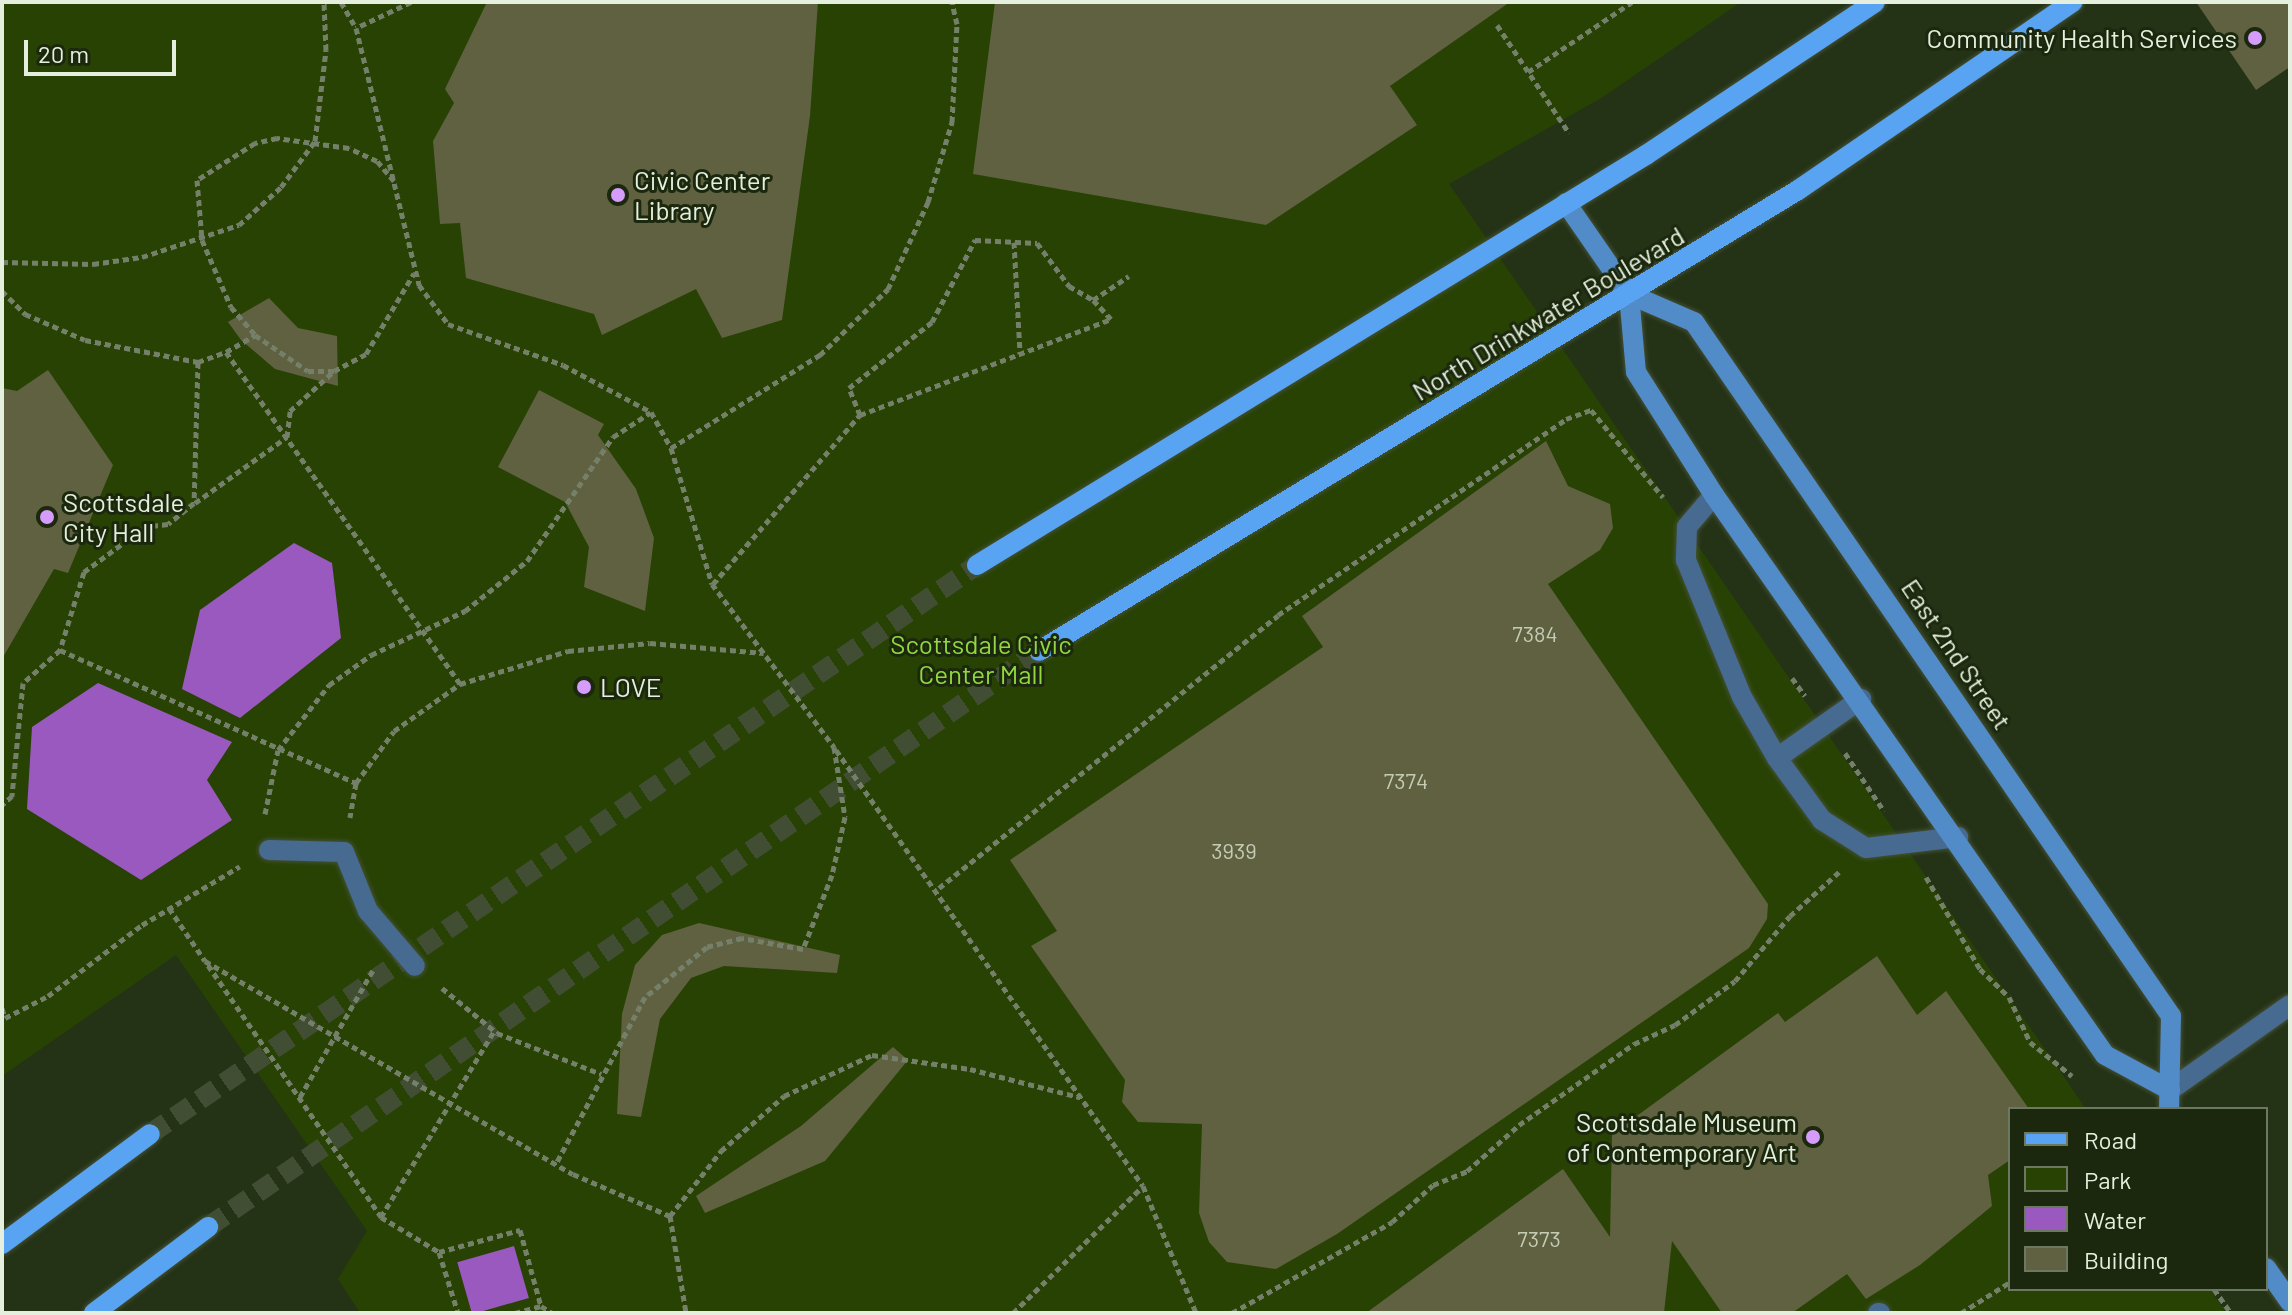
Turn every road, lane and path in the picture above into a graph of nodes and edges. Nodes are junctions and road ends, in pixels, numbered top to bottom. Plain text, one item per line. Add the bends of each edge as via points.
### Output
1 (324, 2) edge
2 (341, 2) edge
3 (411, 2) edge
4 (952, 2) edge
5 (1632, 2) edge
6 (1875, 2) edge
7 (2073, 2) edge
8 (1497, 25) dead end
9 (356, 28) junction
10 (1528, 72) junction
11 (1569, 133) dead end
12 (315, 141) junction
13 (397, 185) junction
14 (1566, 203) junction
15 (202, 240) junction
16 (1014, 242) junction
17 (2, 262) edge
18 (414, 272) junction
19 (1129, 276) dead end
20 (2, 291) edge
21 (1629, 294) junction
22 (1093, 300) junction
23 (255, 335) junction
24 (226, 352) junction
25 (1020, 354) junction
26 (198, 362) junction
27 (334, 371) junction
28 (1591, 410) dead end
29 (651, 412) junction
30 (860, 415) junction
31 (287, 437) junction
32 (671, 448) junction
33 (1714, 495) junction
34 (194, 503) junction
35 (977, 565) tunnel mouth
36 (712, 584) junction
37 (423, 628) junction
38 (60, 650) junction
39 (1039, 651) tunnel mouth
40 (765, 653) junction
41 (460, 684) junction
42 (1861, 699) junction
43 (834, 747) junction
44 (278, 750) junction
45 (1777, 758) junction
46 (356, 783) junction
47 (2, 805) edge
48 (1958, 837) junction
49 (1866, 848) junction
50 (269, 850) junction
51 (344, 852) junction
52 (939, 888) junction
53 (169, 908) junction
54 (391, 938) junction
55 (205, 961) junction
56 (415, 966) joint
57 (2290, 1005) edge
58 (2, 1008) edge
59 (3, 1019) edge
60 (494, 1031) junction
61 (334, 1036) junction
62 (601, 1074) junction
63 (300, 1097) junction
64 (1081, 1097) junction
65 (2170, 1100) edge
66 (450, 1102) junction
67 (150, 1134) tunnel mouth
68 (556, 1164) junction
69 (1143, 1186) junction
70 (670, 1216) junction
71 (381, 1217) junction
72 (208, 1227) tunnel mouth
73 (2, 1244) edge
74 (439, 1252) junction
75 (2268, 1271) edge
76 (2008, 1283) edge
77 (2215, 1291) edge
78 (2290, 1302) edge
79 (541, 1306) junction
80 (94, 1313) edge
81 (458, 1313) edge
82 (515, 1313) edge
83 (552, 1313) edge
84 (686, 1313) edge
85 (1013, 1313) edge
86 (1196, 1313) edge
87 (1232, 1313) edge
88 (1961, 1313) edge
89 (2231, 1313) edge

1 - 12 path via 326,50
2 - 9 path
3 - 9 path
4 - 32 path via 957,24 952,122 928,202 888,289 820,355
5 - 10 path
6 - 14 main road
7 - 21 main road, North Drinkwater Boulevard via 1868,144
8 - 10 path
9 - 13 path
10 - 11 path
12 - 13 path via 377,161
12 - 15 path via 281,187 239,225
12 - 15 path via 255,143 197,180
13 - 18 path
14 - 21 street
14 - 35 main road
15 - 17 path via 93,264
15 - 23 path via 231,307
16 - 22 path via 1037,243 1069,286
16 - 25 path
16 - 30 path via 975,240 932,322 849,388
18 - 27 path via 383,333 366,354
18 - 29 path via 448,324 563,365
19 - 22 path
20 - 26 path via 25,314 85,340
21 - 33 street via 1636,372
21 - 39 main road, North Drinkwater Boulevard
21 - 65 street, East 2nd Street via 1694,322 2171,1016
22 - 25 path via 1111,319
23 - 24 path
23 - 27 path via 308,371
24 - 26 path
24 - 31 path
25 - 30 path
26 - 34 path
27 - 31 path via 290,411
28 - 52 path via 1545,432 1278,615
29 - 32 path
29 - 37 path via 613,437 527,561 465,611
30 - 36 path
31 - 34 path
31 - 37 path
32 - 36 path
33 - 42 street
33 - 45 street via 1687,527 1686,560 1742,697
34 - 38 path via 168,524 145,527 84,572
36 - 40 path
37 - 41 path
37 - 44 path via 329,685
38 - 44 path
38 - 47 path via 23,683 12,796
40 - 41 path via 650,643 568,651
40 - 43 path
41 - 46 path via 394,731
42 - 45 street
42 - 48 street
43 - 52 path
43 - 62 path via 845,817 832,875 803,949 742,938 707,947 645,997
44 - 46 path
44 - 50 path via 263,800
45 - 49 street via 1822,820
46 - 51 path
48 - 49 street
48 - 65 street via 2105,1055
49 - 87 path via 1790,916 1735,981 1687,1017 1621,1053 1467,1171 1433,1185 1409,1211
50 - 51 street
50 - 53 path
51 - 54 street via 368,911
52 - 64 path
53 - 55 path
53 - 59 path via 48,996
54 - 56 street
54 - 61 path
55 - 61 path
55 - 63 path
56 - 60 path
57 - 65 street
58 - 59 path
60 - 62 path
60 - 66 path
61 - 63 path
61 - 66 path
62 - 68 path
63 - 71 path
64 - 69 path
64 - 70 path via 970,1069 872,1055 784,1096 721,1151
66 - 68 path
66 - 71 path
67 - 73 main road
68 - 70 path
69 - 85 path
69 - 86 path
70 - 84 path
71 - 74 path
72 - 80 main road
74 - 79 path via 520,1230
74 - 81 path
75 - 78 street
76 - 88 path
77 - 89 path
79 - 82 path
79 - 83 path

